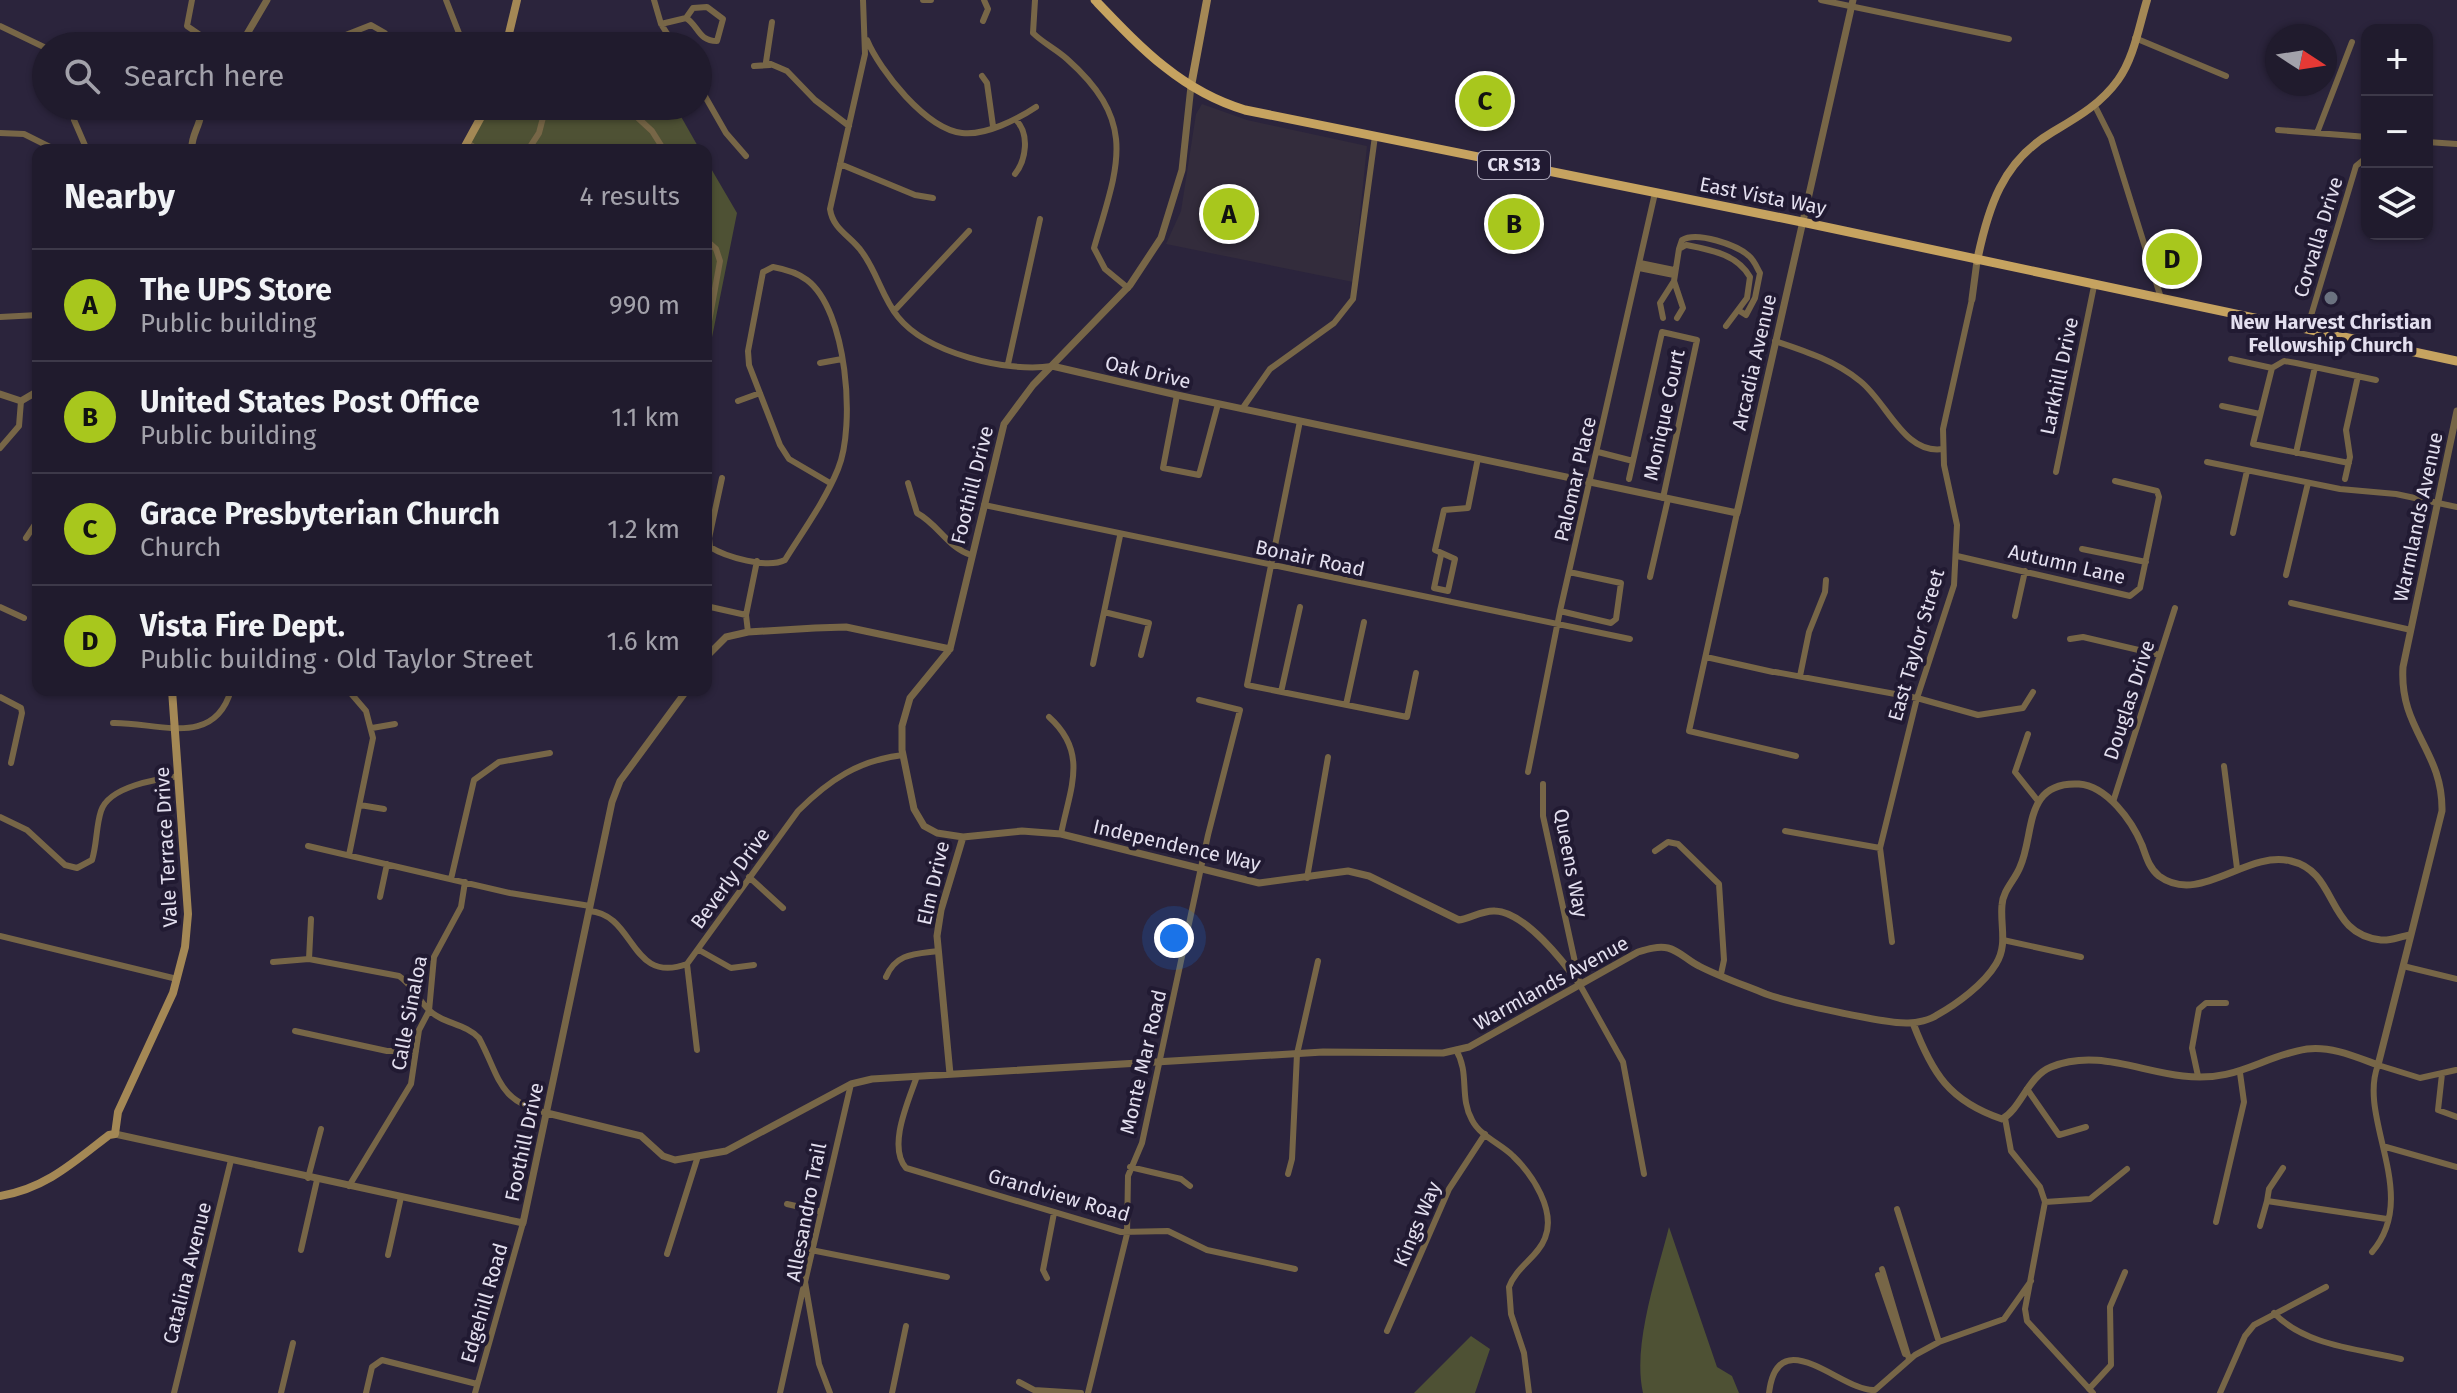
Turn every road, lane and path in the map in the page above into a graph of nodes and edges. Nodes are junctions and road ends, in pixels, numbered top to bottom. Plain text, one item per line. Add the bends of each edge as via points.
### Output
1 (192, 0) edge
2 (267, 0) edge
3 (446, 0) edge
4 (517, 0) edge
5 (654, 0) edge
6 (863, 0) edge
7 (923, 0) edge
8 (931, 0) edge
9 (984, 0) edge
10 (1035, 0) edge
11 (1095, 0) edge
12 (1207, 0) edge
13 (1821, 0) edge
14 (2147, 0) edge
15 (1852, 3) edge
16 (686, 18) junction
17 (983, 21) dead end
18 (772, 22) dead end
19 (661, 24) junction
20 (0, 26) edge
21 (196, 32) edge
22 (248, 32) edge
23 (353, 32) edge
24 (383, 32) edge
25 (459, 32) edge
26 (509, 32) edge
27 (666, 32) edge
28 (696, 32) edge
29 (2135, 38) junction
30 (2009, 39) dead end
31 (867, 40) junction
32 (32, 41) edge
33 (712, 42) edge
34 (2352, 42) dead end
35 (770, 65) junction
36 (754, 66) dead end
37 (982, 76) dead end
38 (2226, 76) dead end
39 (1191, 86) junction
40 (2095, 106) junction
41 (1036, 107) dead end
42 (712, 108) edge
43 (74, 120) dead end
44 (200, 120) edge
45 (479, 120) edge
46 (542, 120) edge
47 (640, 120) edge
48 (1016, 120) junction
49 (849, 126) junction
50 (993, 126) junction
51 (2278, 130) dead end
52 (0, 133) edge
53 (2317, 133) junction
54 (1375, 136) junction
55 (2361, 137) edge
56 (2433, 142) edge
57 (44, 144) edge
58 (84, 144) edge
59 (192, 144) edge
60 (466, 144) edge
61 (532, 144) edge
62 (660, 144) edge
63 (2457, 144) edge
64 (746, 156) dead end
65 (2361, 162) edge
66 (840, 164) junction
67 (1015, 174) dead end
68 (1655, 193) junction
69 (933, 198) dead end
70 (1040, 219) dead end
71 (1802, 222) junction
72 (969, 231) dead end
73 (712, 245) edge
74 (1977, 261) junction
75 (1639, 265) junction
76 (1674, 275) junction
77 (2094, 286) junction
78 (1128, 288) junction
79 (1972, 299) joint
80 (2161, 299) junction
81 (712, 305) edge
82 (894, 311) junction
83 (32, 315) edge
84 (0, 317) edge
85 (1663, 318) dead end
86 (1677, 318) dead end
87 (1726, 326) dead end
88 (2307, 330) junction
89 (1775, 341) junction
90 (1075, 343) junction
91 (842, 359) junction
92 (2231, 359) dead end
93 (2457, 361) edge
94 (820, 363) dead end
95 (1008, 364) junction
96 (1052, 366) junction
97 (2315, 367) junction
98 (2272, 368) junction
99 (1071, 370) junction
100 (2358, 376) junction
101 (2376, 380) dead end
102 (760, 393) junction
103 (0, 394) edge
104 (32, 395) edge
105 (1177, 395) junction
106 (21, 401) junction
107 (738, 401) dead end
108 (1218, 404) junction
109 (2222, 406) dead end
110 (1242, 409) junction
111 (2457, 411) edge
112 (2260, 414) junction
113 (1300, 421) junction
114 (0, 448) edge
115 (1943, 449) junction
116 (1598, 452) junction
117 (2296, 453) junction
118 (1478, 458) junction
119 (1633, 461) junction
120 (2207, 462) dead end
121 (2349, 463) junction
122 (2247, 471) junction
123 (2056, 472) dead end
124 (722, 478) dead end
125 (1629, 479) dead end
126 (2345, 479) dead end
127 (2115, 481) dead end
128 (1591, 482) junction
129 (830, 483) junction
130 (908, 483) dead end
131 (2308, 483) junction
132 (1666, 498) junction
133 (2437, 502) junction
134 (984, 505) junction
135 (2457, 507) edge
136 (1737, 513) junction
137 (712, 524) edge
138 (32, 529) edge
139 (2233, 533) dead end
140 (1120, 536) junction
141 (26, 538) dead end
142 (712, 548) edge
143 (2082, 549) dead end
144 (971, 555) junction
145 (1441, 555) junction
146 (1957, 556) junction
147 (757, 561) junction
148 (2146, 562) junction
149 (1269, 566) junction
150 (2025, 571) junction
151 (1569, 572) junction
152 (2286, 575) dead end
153 (1650, 577) dead end
154 (1826, 580) dead end
155 (2291, 603) dead end
156 (0, 607) edge
157 (712, 607) edge
158 (1300, 607) dead end
159 (2175, 608) dead end
160 (1560, 611) junction
161 (1104, 612) junction
162 (746, 615) junction
163 (2015, 616) dead end
164 (24, 618) dead end
165 (1364, 622) dead end
166 (1558, 624) junction
167 (2411, 630) junction
168 (748, 632) junction
169 (1630, 639) dead end
170 (2070, 639) dead end
171 (950, 649) junction
172 (712, 651) edge
173 (1141, 655) dead end
174 (2160, 655) junction
175 (1706, 657) junction
176 (1093, 664) dead end
177 (1416, 673) dead end
178 (1800, 676) junction
179 (1281, 692) junction
180 (2033, 692) dead end
181 (172, 696) edge
182 (229, 696) edge
183 (353, 696) edge
184 (683, 696) edge
185 (0, 697) edge
186 (1917, 698) junction
187 (1199, 700) dead end
188 (1346, 705) junction
189 (1049, 717) dead end
190 (113, 723) dead end
191 (395, 724) dead end
192 (372, 728) junction
193 (175, 729) junction
194 (2028, 734) dead end
195 (550, 753) dead end
196 (903, 755) junction
197 (1796, 756) dead end
198 (1328, 757) dead end
199 (11, 763) dead end
200 (2224, 766) dead end
201 (1528, 772) dead end
202 (179, 776) junction
203 (1543, 784) dead end
204 (2038, 801) junction
205 (2113, 802) junction
206 (360, 805) junction
207 (384, 809) dead end
208 (0, 817) edge
209 (1785, 831) dead end
210 (1061, 834) junction
211 (963, 837) junction
212 (308, 846) dead end
213 (1880, 848) junction
214 (1655, 851) dead end
215 (349, 855) junction
216 (387, 864) junction
217 (2237, 868) junction
218 (1201, 869) junction
219 (749, 877) junction
220 (1307, 878) junction
221 (451, 879) junction
222 (465, 882) junction
223 (380, 897) dead end
224 (783, 908) dead end
225 (589, 909) junction
226 (311, 919) dead end
227 (2411, 935) junction
228 (0, 936) edge
229 (2003, 940) junction
230 (1892, 942) dead end
231 (699, 950) junction
232 (938, 951) junction
233 (2081, 957) dead end
234 (309, 959) junction
235 (1318, 961) dead end
236 (273, 962) dead end
237 (687, 964) junction
238 (754, 965) dead end
239 (2403, 966) junction
240 (1721, 974) junction
241 (886, 977) dead end
242 (177, 979) junction
243 (2457, 979) edge
244 (1580, 985) junction
245 (2226, 1003) dead end
246 (429, 1011) junction
247 (1913, 1023) junction
248 (295, 1031) dead end
249 (697, 1050) dead end
250 (1456, 1050) junction
251 (416, 1051) junction
252 (1297, 1054) junction
253 (1160, 1062) junction
254 (2378, 1065) junction
255 (2456, 1070) edge
256 (2240, 1073) junction
257 (950, 1074) junction
258 (2442, 1074) junction
259 (917, 1076) junction
260 (2198, 1076) junction
261 (851, 1084) junction
262 (2027, 1089) junction
263 (547, 1113) junction
264 (2457, 1117) edge
265 (2005, 1118) junction
266 (2086, 1127) dead end
267 (321, 1129) dead end
268 (115, 1134) junction
269 (1485, 1134) junction
270 (2386, 1147) junction
271 (698, 1156) junction
272 (231, 1160) junction
273 (1130, 1167) junction
274 (2457, 1167) edge
275 (2283, 1168) dead end
276 (2127, 1169) dead end
277 (1288, 1174) dead end
278 (1644, 1174) dead end
279 (312, 1179) junction
280 (1190, 1186) dead end
281 (349, 1187) junction
282 (0, 1196) edge
283 (401, 1197) junction
284 (2267, 1201) junction
285 (2045, 1202) junction
286 (787, 1204) dead end
287 (1897, 1209) dead end
288 (818, 1211) junction
289 (1054, 1213) junction
290 (2387, 1219) junction
291 (2216, 1222) dead end
292 (523, 1223) junction
293 (2260, 1226) dead end
294 (1127, 1234) junction
295 (301, 1250) dead end
296 (811, 1250) junction
297 (2372, 1252) dead end
298 (667, 1254) dead end
299 (388, 1255) dead end
300 (1295, 1269) dead end
301 (1880, 1272) dead end
302 (2125, 1272) dead end
303 (947, 1277) dead end
304 (1047, 1278) dead end
305 (2031, 1281) junction
306 (805, 1282) junction
307 (2326, 1287) dead end
308 (2274, 1313) junction
309 (906, 1326) dead end
310 (1387, 1331) dead end
311 (1939, 1342) junction
312 (293, 1343) dead end
313 (1909, 1359) junction
314 (2401, 1359) dead end
315 (1019, 1382) dead end
316 (477, 1384) junction
317 (2091, 1391) edge
318 (174, 1393) edge
319 (281, 1393) edge
320 (366, 1393) edge
321 (475, 1393) edge
322 (780, 1393) edge
323 (830, 1393) edge
324 (892, 1393) edge
325 (1081, 1393) edge
326 (1088, 1393) edge
327 (1529, 1393) edge
328 (1769, 1393) edge
329 (2220, 1393) edge

1 - 21 street via 187,26
2 - 22 street
3 - 25 street
4 - 26 main road
5 - 19 street
6 - 31 street, Oak Drive
7 - 8 street
9 - 17 street via 988,9
10 - 78 street via 1033,33 1069,60 1108,103 1117,126 1114,173 1094,248 1105,269
11 - 39 main road, East Vista Way / CR S13 via 1142,49
12 - 39 main road
13 - 15 street
14 - 29 main road
15 - 30 street
15 - 71 street, Arcadia Avenue
16 - 19 street
16 - 28 street
16 - 33 street via 693,8 707,7 723,19 724,29
18 - 35 street via 764,59
19 - 27 street
20 - 32 street
23 - 24 street via 371,25
29 - 38 street
29 - 40 main road via 2123,71
31 - 49 street, Oak Drive
31 - 50 street via 889,78 933,119 964,134
34 - 53 street
35 - 36 street
35 - 49 street via 787,71
37 - 50 street
39 - 54 main road, East Vista Way / CR S13 via 1245,110
39 - 78 street, Foothill Drive via 1174,204 1161,238
40 - 74 main road via 2025,150 2004,177 1990,204
40 - 80 street via 2111,138
41 - 48 street
42 - 64 street
43 - 58 street
44 - 59 street
45 - 60 main road
46 - 61 street
47 - 62 street
48 - 50 street
48 - 67 street via 1025,152
49 - 66 street, Oak Drive
51 - 53 street
52 - 57 street via 24,134
53 - 55 street
54 - 68 main road, East Vista Way / CR S13
54 - 110 street via 1353,299 1334,323 1270,369
56 - 63 street
65 - 88 street, Corvalla Drive
66 - 69 street
66 - 82 street, Oak Drive via 831,219 863,253
68 - 71 main road, East Vista Way / CR S13
68 - 75 street, Palomar Place
70 - 95 street
71 - 74 main road, East Vista Way / CR S13
71 - 89 street, Arcadia Avenue
72 - 82 street
73 - 81 street via 720,261
74 - 77 main road, East Vista Way / CR S13
74 - 79 street, East Taylor Street
75 - 76 street
75 - 116 street, Palomar Place
76 - 85 street via 1660,303
76 - 86 street via 1683,308
76 - 87 street via 1682,240 1691,236 1749,256 1760,273 1755,298 1746,315 1738,310
77 - 80 main road, East Vista Way / CR S13
77 - 123 street, Larkhill Drive
78 - 90 street, Foothill Drive
79 - 115 street, East Taylor Street via 1947,407
80 - 88 main road, East Vista Way / CR S13
82 - 95 street, Oak Drive via 933,347
83 - 84 street
88 - 93 main road, East Vista Way / CR S13
89 - 115 street via 1847,372 1874,394 1914,444
89 - 136 street, Arcadia Avenue
90 - 96 street, Foothill Drive
90 - 99 street via 1067,357
91 - 94 street
91 - 102 street via 817,291 807,280 773,267 763,272 748,351
91 - 129 street via 844,446
92 - 98 street
95 - 96 street, Oak Drive
96 - 99 street, Oak Drive
96 - 134 street, Foothill Drive via 1004,424
97 - 98 street via 2284,361
97 - 100 street
97 - 117 street
98 - 112 street
99 - 105 street, Oak Drive
100 - 101 street
100 - 121 street via 2346,430
102 - 107 street
102 - 129 street via 789,459
103 - 106 street
104 - 106 street
105 - 108 street, Oak Drive
105 - 108 street via 1163,468 1199,475
106 - 114 street via 19,426
108 - 110 street, Oak Drive
109 - 112 street
110 - 113 street, Oak Drive
111 - 133 street, Warmlands Avenue
112 - 117 street via 2253,444
113 - 118 street, Oak Drive
113 - 149 street
115 - 146 street, East Taylor Street via 1957,525
116 - 119 street
116 - 128 street, Palomar Place
117 - 121 street
118 - 128 street, Oak Drive
118 - 145 street via 1468,508 1444,510 1435,550
119 - 125 street
119 - 132 street, Monique Court via 1662,332 1697,340
120 - 122 street
121 - 126 street
122 - 131 street
122 - 139 street
124 - 137 street
127 - 148 street, Autumn Lane via 2157,491
128 - 132 street, Oak Drive
128 - 151 street, Palomar Place
129 - 147 street via 785,560
130 - 144 street via 917,513 933,522 952,547
131 - 133 street
131 - 152 street
132 - 136 street, Oak Drive
132 - 153 street, Monique Court
133 - 135 street
133 - 167 street, Warmlands Avenue
134 - 140 street, Bonair Road
134 - 144 street, Foothill Drive
136 - 175 street, Arcadia Avenue
138 - 141 street
140 - 149 street, Bonair Road
140 - 161 street
142 - 147 street
143 - 148 street, Autumn Lane
144 - 171 street, Foothill Drive
145 - 145 street via 1455,559 1448,591 1434,588
146 - 150 street, Autumn Lane
146 - 186 street, East Taylor Street via 1947,612
147 - 162 street
148 - 150 street, Autumn Lane via 2140,588 2130,596
149 - 166 street, Bonair Road
149 - 179 street via 1247,685
150 - 163 street
151 - 160 street, Palomar Place
151 - 160 street via 1621,583 1616,619 1611,623
154 - 178 street
155 - 167 street, Warmlands Avenue
156 - 164 street
157 - 162 street
158 - 179 street
159 - 174 street, Douglas Drive
160 - 166 street, Palomar Place
161 - 173 street via 1149,623
161 - 176 street
162 - 168 street
165 - 188 street
166 - 169 street, Bonair Road
166 - 201 street, Palomar Place
167 - 227 street, Warmlands Avenue via 2402,696 2438,771 2442,811
168 - 171 street via 846,627
168 - 172 street via 726,637
170 - 174 street via 2083,637
171 - 196 street, Elm Drive via 910,698 902,726
174 - 205 street, Douglas Drive
175 - 178 street
175 - 197 street, Arcadia Avenue via 1689,731
177 - 188 street via 1407,717
178 - 186 street
179 - 188 street
180 - 186 street via 2023,708 1978,715
181 - 193 main road, Vale Terrace Drive
182 - 193 street via 207,723
183 - 192 street
184 - 225 street, Foothill Drive via 620,781
185 - 199 street via 22,713
186 - 213 street, East Taylor Street
187 - 218 street, Monte Mar Road via 1240,710
189 - 210 street via 1067,734 1074,766
190 - 193 street
191 - 192 street
192 - 206 street
193 - 202 main road, Vale Terrace Drive
194 - 204 street via 2015,772
195 - 221 street via 499,762 481,771 474,780
196 - 211 street, Elm Drive via 914,809 924,826
196 - 219 street, Beverly Drive via 856,764 817,792
198 - 220 street
200 - 217 street
202 - 208 street via 145,780 112,798 101,812 92,860 77,868 65,865 27,830
202 - 242 main road, Vale Terrace Drive via 188,914
203 - 244 street, Queens Way via 1543,816
204 - 205 street via 2055,788 2077,784 2095,788
204 - 229 street via 2022,865 2003,899
205 - 217 street via 2159,875 2182,886 2195,885
206 - 207 street
206 - 215 street
209 - 213 street
210 - 211 street, Independence Way via 1022,831
210 - 218 street, Independence Way
211 - 232 street, Elm Drive via 939,918
212 - 215 street
213 - 230 street
214 - 240 street via 1668,842 1678,844 1719,884
215 - 216 street
216 - 221 street
216 - 223 street
217 - 227 street via 2273,858 2300,863 2319,877 2349,928 2380,940
218 - 220 street, Independence Way via 1259,883
218 - 253 street, Monte Mar Road
219 - 224 street
219 - 231 street, Beverly Drive
220 - 244 street, Independence Way via 1348,871 1369,876 1459,920 1501,911 1547,944
221 - 222 street
222 - 225 street
222 - 246 street, Calle Sinaloa via 461,907 434,957
225 - 237 street via 616,921 646,963
225 - 263 street, Foothill Drive
226 - 234 street
227 - 239 street, Warmlands Avenue
228 - 242 street
229 - 233 street
229 - 247 street via 1997,963 1977,985 1935,1017
231 - 237 street, Beverly Drive
231 - 238 street via 731,968
232 - 241 street via 906,955
232 - 257 street, Elm Drive
234 - 236 street, Warmlands Avenue
234 - 246 street, Warmlands Avenue via 399,976
235 - 252 street
237 - 249 street
239 - 243 street
239 - 254 street, Warmlands Avenue
240 - 244 street, Warmlands Avenue via 1671,949 1653,948
240 - 247 street, Warmlands Avenue via 1776,997
242 - 268 main road, Vale Terrace Drive via 118,1112
244 - 250 street, Warmlands Avenue
244 - 278 street, Queens Way via 1623,1062
245 - 260 street via 2206,1003 2199,1009 2192,1048
246 - 251 street, Calle Sinaloa
246 - 263 street, Warmlands Avenue via 472,1030 509,1097
247 - 265 street via 1927,1061 1946,1086 1981,1113
248 - 251 street via 387,1051
250 - 252 street, Warmlands Avenue
250 - 269 street via 1466,1074 1467,1109
251 - 281 street, Calle Sinaloa via 407,1092
252 - 253 street, Warmlands Avenue
252 - 277 street
253 - 257 street, Warmlands Avenue
253 - 273 street, Monte Mar Road via 1142,1143
254 - 256 street via 2350,1054 2308,1049
254 - 258 street via 2420,1078
254 - 270 street via 2375,1098
255 - 258 street
256 - 260 street
256 - 291 street via 2244,1102
257 - 259 street, Warmlands Avenue
258 - 264 street via 2438,1110
259 - 261 street, Warmlands Avenue
259 - 289 street, Grandview Road via 899,1144 906,1168
260 - 262 street via 2097,1059 2047,1068
261 - 271 street, Warmlands Avenue via 726,1151
261 - 288 street, Allesandro Trail
262 - 265 street
262 - 266 street via 2059,1135
263 - 271 street, Warmlands Avenue via 647,1138 663,1156 675,1160
263 - 292 street, Foothill Drive
265 - 285 street via 2011,1151 2040,1187
267 - 279 street
268 - 272 street, Foothill Drive
268 - 282 main road via 49,1181
269 - 310 street, Kings Way via 1449,1189
269 - 327 street via 1525,1170 1549,1218 1545,1239 1509,1287
270 - 274 street
270 - 290 street
271 - 298 street
272 - 279 street, Foothill Drive
272 - 318 street, Catalina Avenue
273 - 280 street
273 - 294 street, Monte Mar Road
275 - 284 street
276 - 285 street via 2090,1199
279 - 281 street, Foothill Drive
279 - 295 street
281 - 283 street, Foothill Drive
283 - 292 street, Foothill Drive
283 - 299 street
284 - 290 street
284 - 293 street
285 - 305 street
286 - 288 street
287 - 311 street
288 - 296 street, Allesandro Trail
289 - 294 street, Grandview Road
289 - 304 street via 1043,1270
290 - 297 street
292 - 316 street, Edgehill Road
294 - 300 street, Grandview Road via 1168,1231 1207,1250
294 - 326 street, Monte Mar Road
296 - 303 street
296 - 306 street, Allesandro Trail
301 - 313 street
302 - 317 street via 2110,1307 2111,1365
305 - 311 street via 2004,1319
305 - 317 street via 2027,1321
306 - 322 street
306 - 323 street, Allesandro Trail
307 - 308 street
308 - 314 street via 2285,1325 2323,1341
308 - 329 street via 2245,1336
309 - 324 street
311 - 313 street
312 - 319 street
313 - 328 street via 1868,1392 1852,1390 1817,1367 1796,1361 1779,1367
315 - 325 street via 1034,1390
316 - 320 street via 382,1360 372,1367
316 - 321 street, Edgehill Road

